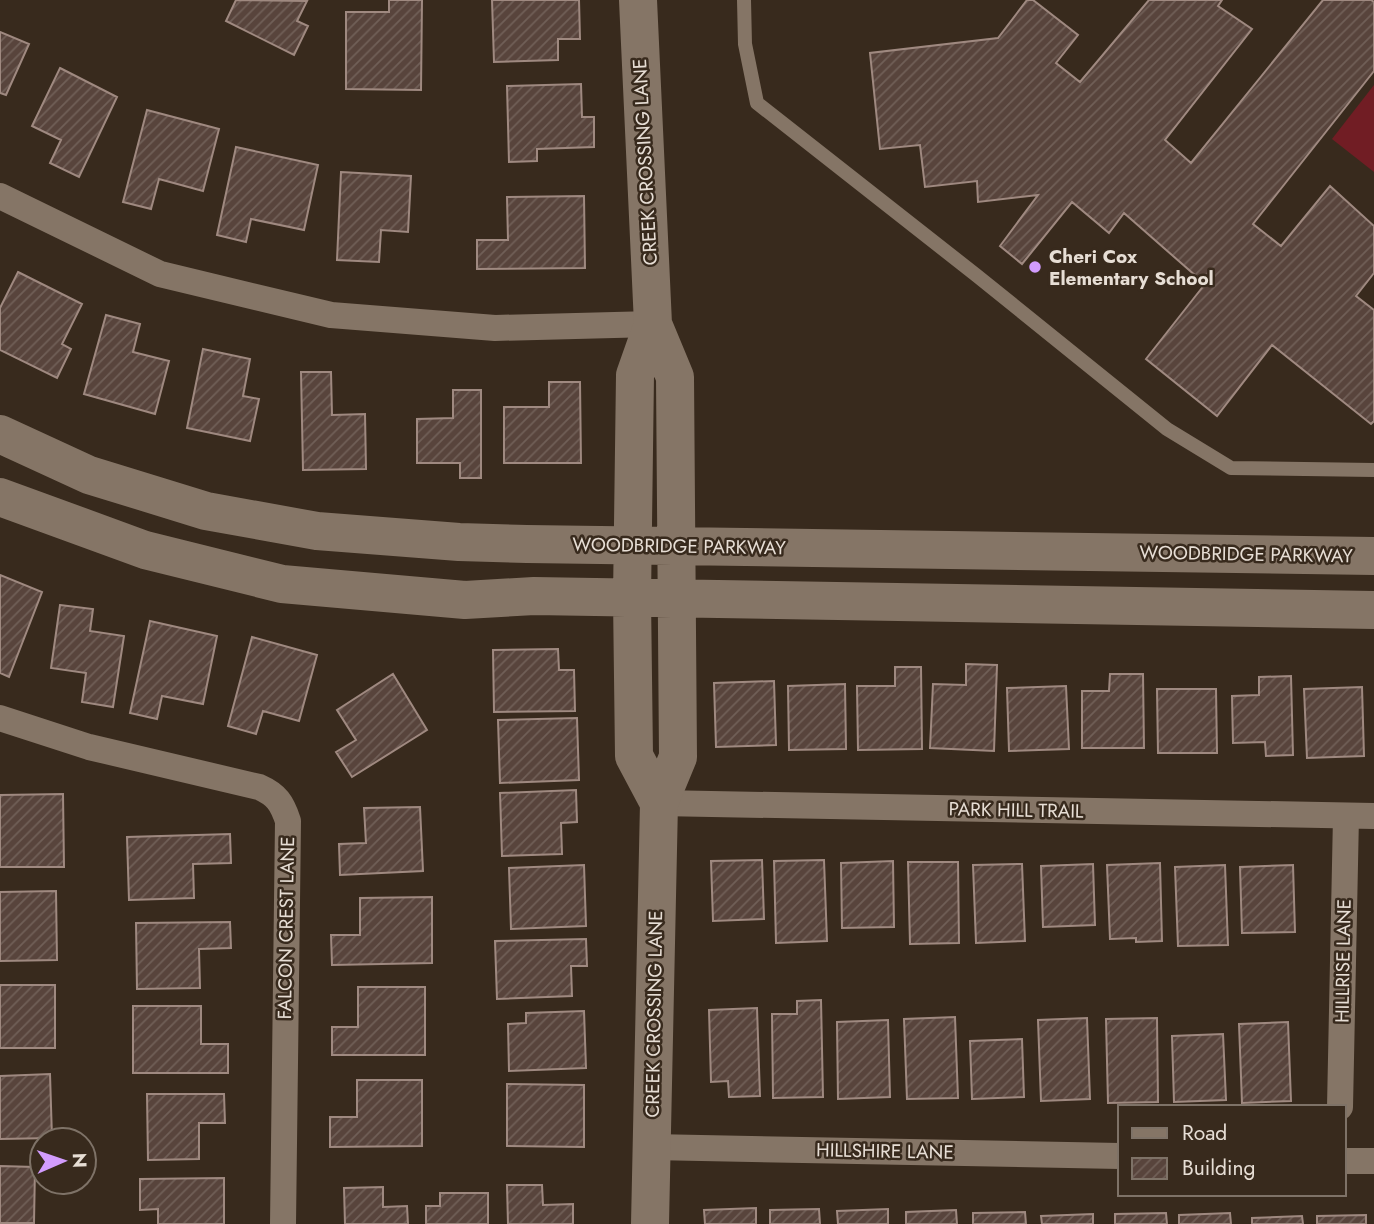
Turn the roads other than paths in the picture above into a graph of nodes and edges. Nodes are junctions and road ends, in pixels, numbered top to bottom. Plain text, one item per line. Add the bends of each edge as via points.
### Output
1 (638, 0) edge
2 (744, 0) edge
3 (0, 196) edge
4 (653, 324) junction
5 (0, 435) edge
6 (1374, 470) edge
7 (0, 497) edge
8 (632, 546) junction
9 (677, 546) junction
10 (1374, 556) edge
11 (632, 598) junction
12 (676, 599) junction
13 (1374, 610) edge
14 (0, 718) edge
15 (659, 803) junction
16 (1346, 816) junction
17 (1374, 816) edge
18 (1340, 1105) edge
19 (650, 1147) junction
20 (1118, 1156) edge
21 (1346, 1161) edge
22 (1374, 1161) edge
23 (283, 1224) edge
24 (650, 1224) edge

1 - 4 main road, CREEK CROSSING LANE
2 - 6 lane via 745,44 757,103 1167,429 1231,468
3 - 4 street via 160,274 331,315 495,328
4 - 8 main road, CREEK CROSSING LANE via 635,375
4 - 9 main road, CREEK CROSSING LANE via 675,377
5 - 8 main road, WOODBRIDGE PARKWAY via 89,475 206,511 317,531 459,542
7 - 11 main road via 145,550 282,584 466,600
8 - 9 main road, WOODBRIDGE PARKWAY
8 - 11 main road, CREEK CROSSING LANE
9 - 10 main road, WOODBRIDGE PARKWAY
9 - 12 main road, CREEK CROSSING LANE
11 - 12 main road
11 - 15 main road, CREEK CROSSING LANE via 634,757
12 - 13 main road
12 - 15 main road, CREEK CROSSING LANE via 678,757
14 - 23 street, FALCON CREST LANE via 89,747 259,788 270,792 284,809 288,821
15 - 16 street, PARK HILL TRAIL
15 - 19 main road, CREEK CROSSING LANE
16 - 17 street, PARK HILL TRAIL
16 - 18 street, HILLRISE LANE
19 - 20 street, HILLSHIRE LANE
19 - 24 main road, CREEK CROSSING LANE
21 - 22 street

